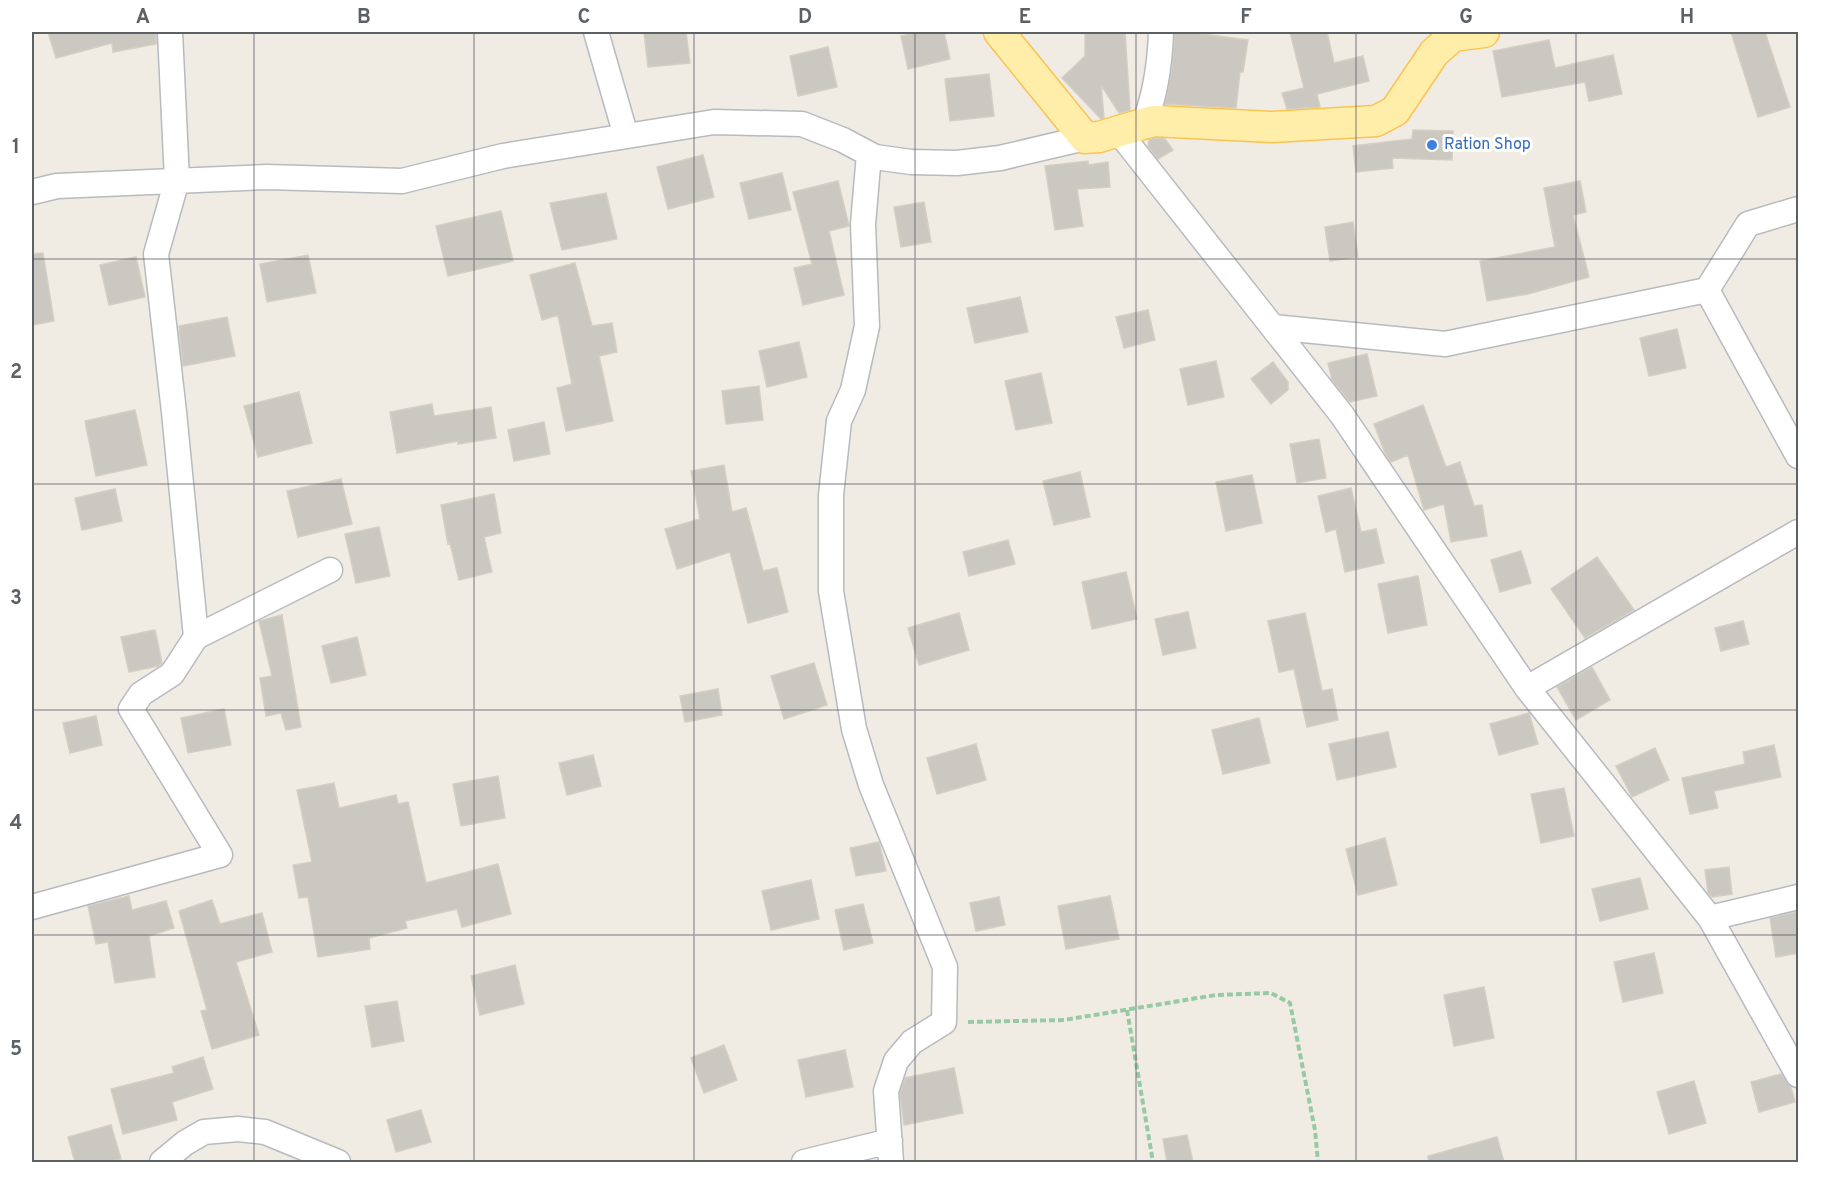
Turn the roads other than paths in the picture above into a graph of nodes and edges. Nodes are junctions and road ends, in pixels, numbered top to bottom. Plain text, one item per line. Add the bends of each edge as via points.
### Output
1 (170, 32) edge
2 (596, 32) edge
3 (999, 32) edge
4 (1161, 32) edge
5 (1484, 32) edge
6 (1131, 127) junction
7 (626, 136) junction
8 (1085, 138) junction
9 (868, 154) junction
10 (177, 180) junction
11 (32, 192) edge
12 (1798, 209) edge
13 (1707, 290) junction
14 (1273, 327) junction
15 (1798, 456) edge
16 (1798, 532) edge
17 (330, 570) dead end
18 (196, 637) junction
19 (1527, 688) junction
20 (1798, 897) edge
21 (32, 907) edge
22 (1710, 918) junction
23 (1798, 1076) edge
24 (891, 1152) edge
25 (162, 1162) edge
26 (338, 1162) edge
27 (804, 1162) edge

1 - 10 street
2 - 7 street
3 - 8 main road
4 - 6 street via 1151,107
5 - 6 main road via 1453,36 1434,53 1395,111 1376,121 1272,127 1153,121
6 - 8 main road
6 - 14 street
7 - 9 street via 714,122 802,123
7 - 10 street via 503,156 402,181 267,177
8 - 9 street via 1000,159 957,163 911,162
9 - 24 street via 863,224 867,326 853,390 838,421 831,495 831,591 854,729 871,785 945,967 944,1022 912,1042 896,1061 886,1091
10 - 11 street via 57,186
10 - 18 street via 156,254
12 - 13 street via 1748,224
13 - 14 street via 1445,344
13 - 15 street
14 - 19 street via 1342,415
16 - 19 street
17 - 18 street
18 - 21 street via 172,674 141,694 131,709 220,855
19 - 22 street
20 - 22 street
22 - 23 street
24 - 27 street
25 - 26 street via 204,1132 238,1129 265,1132

